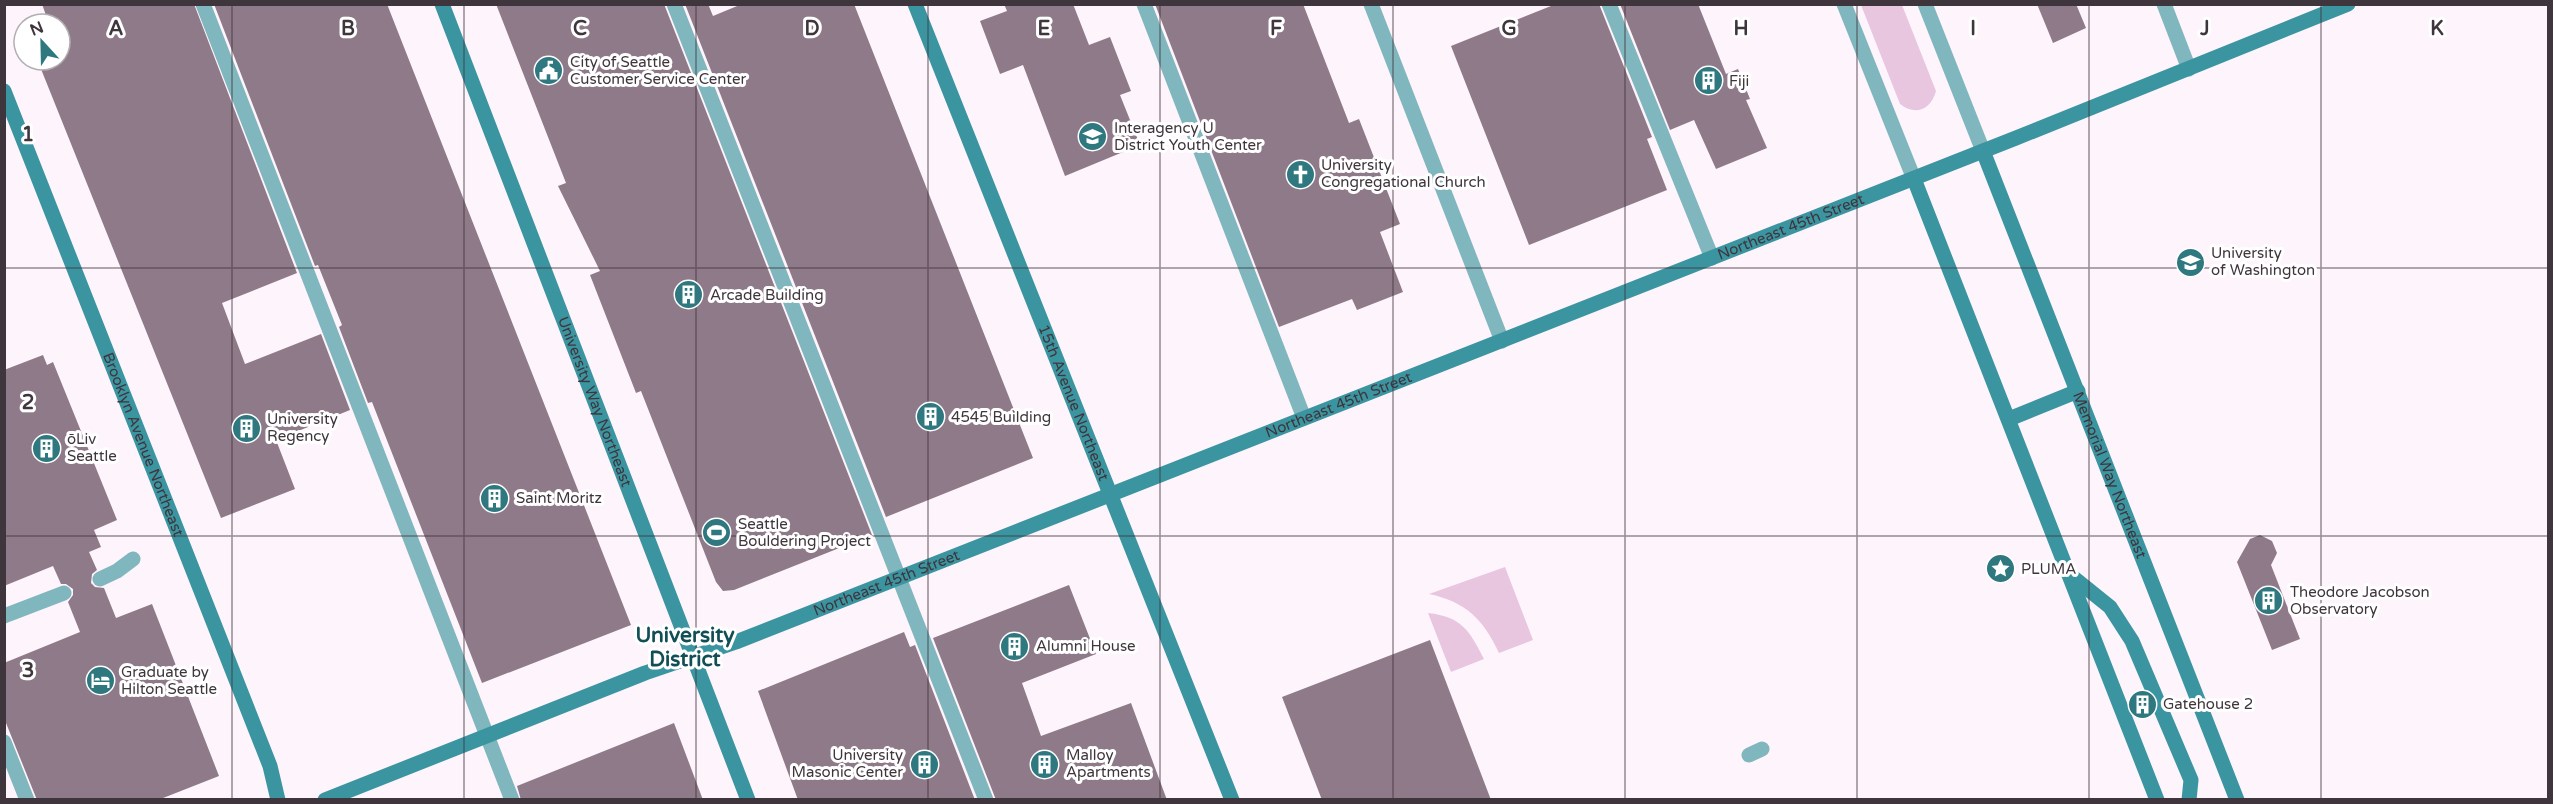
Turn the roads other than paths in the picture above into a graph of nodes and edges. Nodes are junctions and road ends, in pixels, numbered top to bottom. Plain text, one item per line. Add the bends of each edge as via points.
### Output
1 (203, 4) edge
2 (442, 4) edge
3 (674, 4) edge
4 (915, 4) edge
5 (1144, 4) edge
6 (1371, 4) edge
7 (1609, 4) edge
8 (1844, 4) edge
9 (1925, 4) edge
10 (2163, 4) edge
11 (2348, 4) edge
12 (2189, 69) junction
13 (4, 91) edge
14 (1983, 151) junction
15 (1914, 178) junction
16 (1712, 258) junction
17 (1502, 341) junction
18 (2078, 391) junction
19 (1304, 418) junction
20 (2009, 419) junction
21 (1112, 493) junction
22 (133, 559) dead end
23 (2069, 574) junction
24 (899, 578) junction
25 (100, 579) dead end
26 (64, 593) dead end
27 (4, 616) edge
28 (692, 657) junction
29 (487, 735) junction
30 (4, 742) edge
31 (27, 800) edge
32 (278, 800) edge
33 (325, 800) edge
34 (512, 800) edge
35 (748, 800) edge
36 (986, 800) edge
37 (1232, 800) edge
38 (2157, 800) edge
39 (2189, 800) edge
40 (2237, 800) edge

1 - 29 street
2 - 28 street, University Way Northeast
3 - 24 street
4 - 21 street, 15th Avenue Northeast
5 - 19 street
6 - 17 street
7 - 16 street
8 - 15 street
9 - 14 street
10 - 12 street
11 - 12 street, Northeast 45th Street
12 - 14 street, Northeast 45th Street
13 - 32 street, Brooklyn Avenue Northeast via 270,766
14 - 15 street, Northeast 45th Street
14 - 18 street, Memorial Way Northeast
15 - 16 street, Northeast 45th Street
15 - 20 street
16 - 17 street, Northeast 45th Street
17 - 19 street, Northeast 45th Street
18 - 20 street
18 - 40 street, Memorial Way Northeast
19 - 21 street, Northeast 45th Street
20 - 23 street
21 - 24 street, Northeast 45th Street
21 - 37 street, 15th Avenue Northeast
22 - 25 street
23 - 38 street
23 - 39 street via 2110,607 2132,641 2191,780
24 - 28 street, Northeast 45th Street
24 - 36 street
26 - 27 street
28 - 29 street, Northeast 45th Street
28 - 35 street, University Way Northeast
29 - 33 street, Northeast 45th Street
29 - 34 street
30 - 31 street

